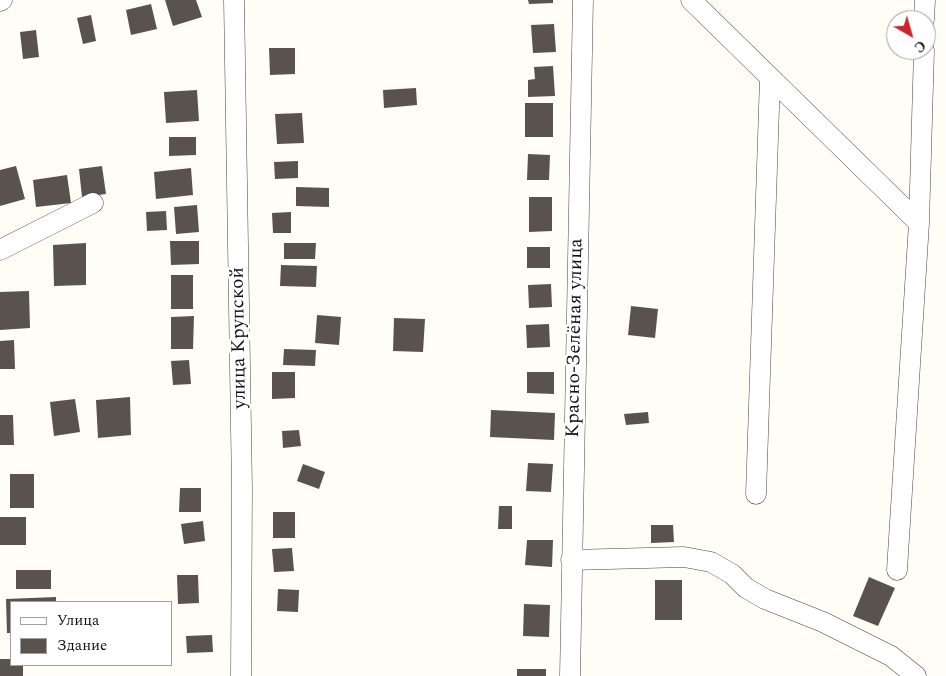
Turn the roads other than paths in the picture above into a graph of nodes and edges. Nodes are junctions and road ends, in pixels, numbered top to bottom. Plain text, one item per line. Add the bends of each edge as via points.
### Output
1 (234, 0) edge
2 (583, 0) edge
3 (691, 0) edge
4 (924, 60) edge
5 (770, 78) junction
6 (93, 203) dead end
7 (919, 223) junction
8 (0, 250) edge
9 (756, 494) dead end
10 (571, 560) junction
11 (897, 570) dead end
12 (241, 676) edge
13 (570, 676) edge
14 (916, 676) edge

1 - 12 street, улица Крупской via 242,490
2 - 10 street, Красно-Зелёная улица
3 - 5 street
4 - 7 street
5 - 7 street
5 - 9 street
6 - 8 street
7 - 11 street
10 - 13 street, Красно-Зелёная улица
10 - 14 street via 684,557 711,562 765,599 823,622 891,656

